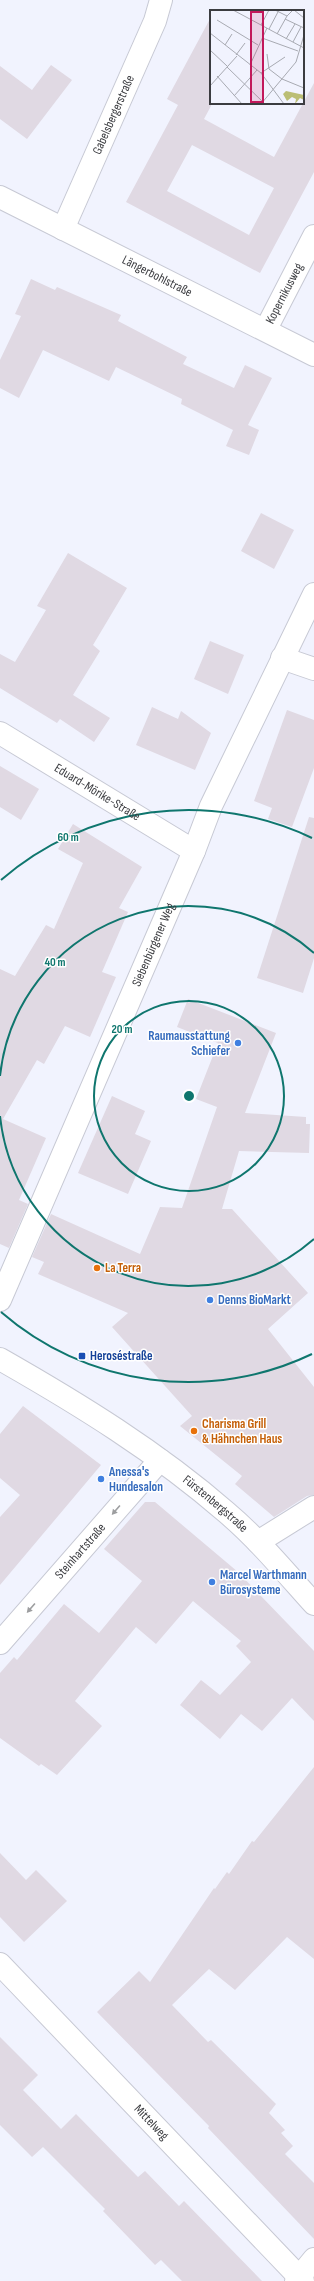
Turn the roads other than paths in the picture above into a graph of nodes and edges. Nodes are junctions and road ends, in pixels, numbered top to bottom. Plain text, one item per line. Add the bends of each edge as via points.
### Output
1 (161, 0) edge
2 (0, 198) edge
3 (63, 229) junction
4 (314, 236) edge
5 (266, 329) junction
6 (314, 355) edge
7 (314, 594) edge
8 (282, 658) junction
9 (314, 669) edge
10 (0, 734) edge
11 (194, 851) junction
12 (0, 1300) edge
13 (0, 1359) edge
14 (160, 1460) junction
15 (314, 1507) edge
16 (258, 1542) junction
17 (314, 1604) edge
18 (0, 1643) edge
19 (0, 1964) edge
20 (314, 2259) edge
21 (299, 2280) edge

1 - 3 street, Gabelsbergerstraße via 155,21
2 - 3 street, Längerbohlstraße
3 - 5 street, Längerbohlstraße
4 - 5 street, Kopernikusweg
5 - 6 street, Längerbohlstraße
7 - 8 street, Siebenbürgener Weg
8 - 9 street
8 - 11 street, Siebenbürgener Weg via 211,806
10 - 11 street, Eduard-Mörike-Straße
11 - 12 street, Siebenbürgener Weg
13 - 14 street, Fürstenbergstraße via 82,1407
14 - 16 street, Fürstenbergstraße via 226,1512
14 -> 18 street, Steinhartstraße
15 - 16 street
16 - 17 street, Fürstenbergstraße
19 - 21 street, Mittelweg
20 - 21 street

